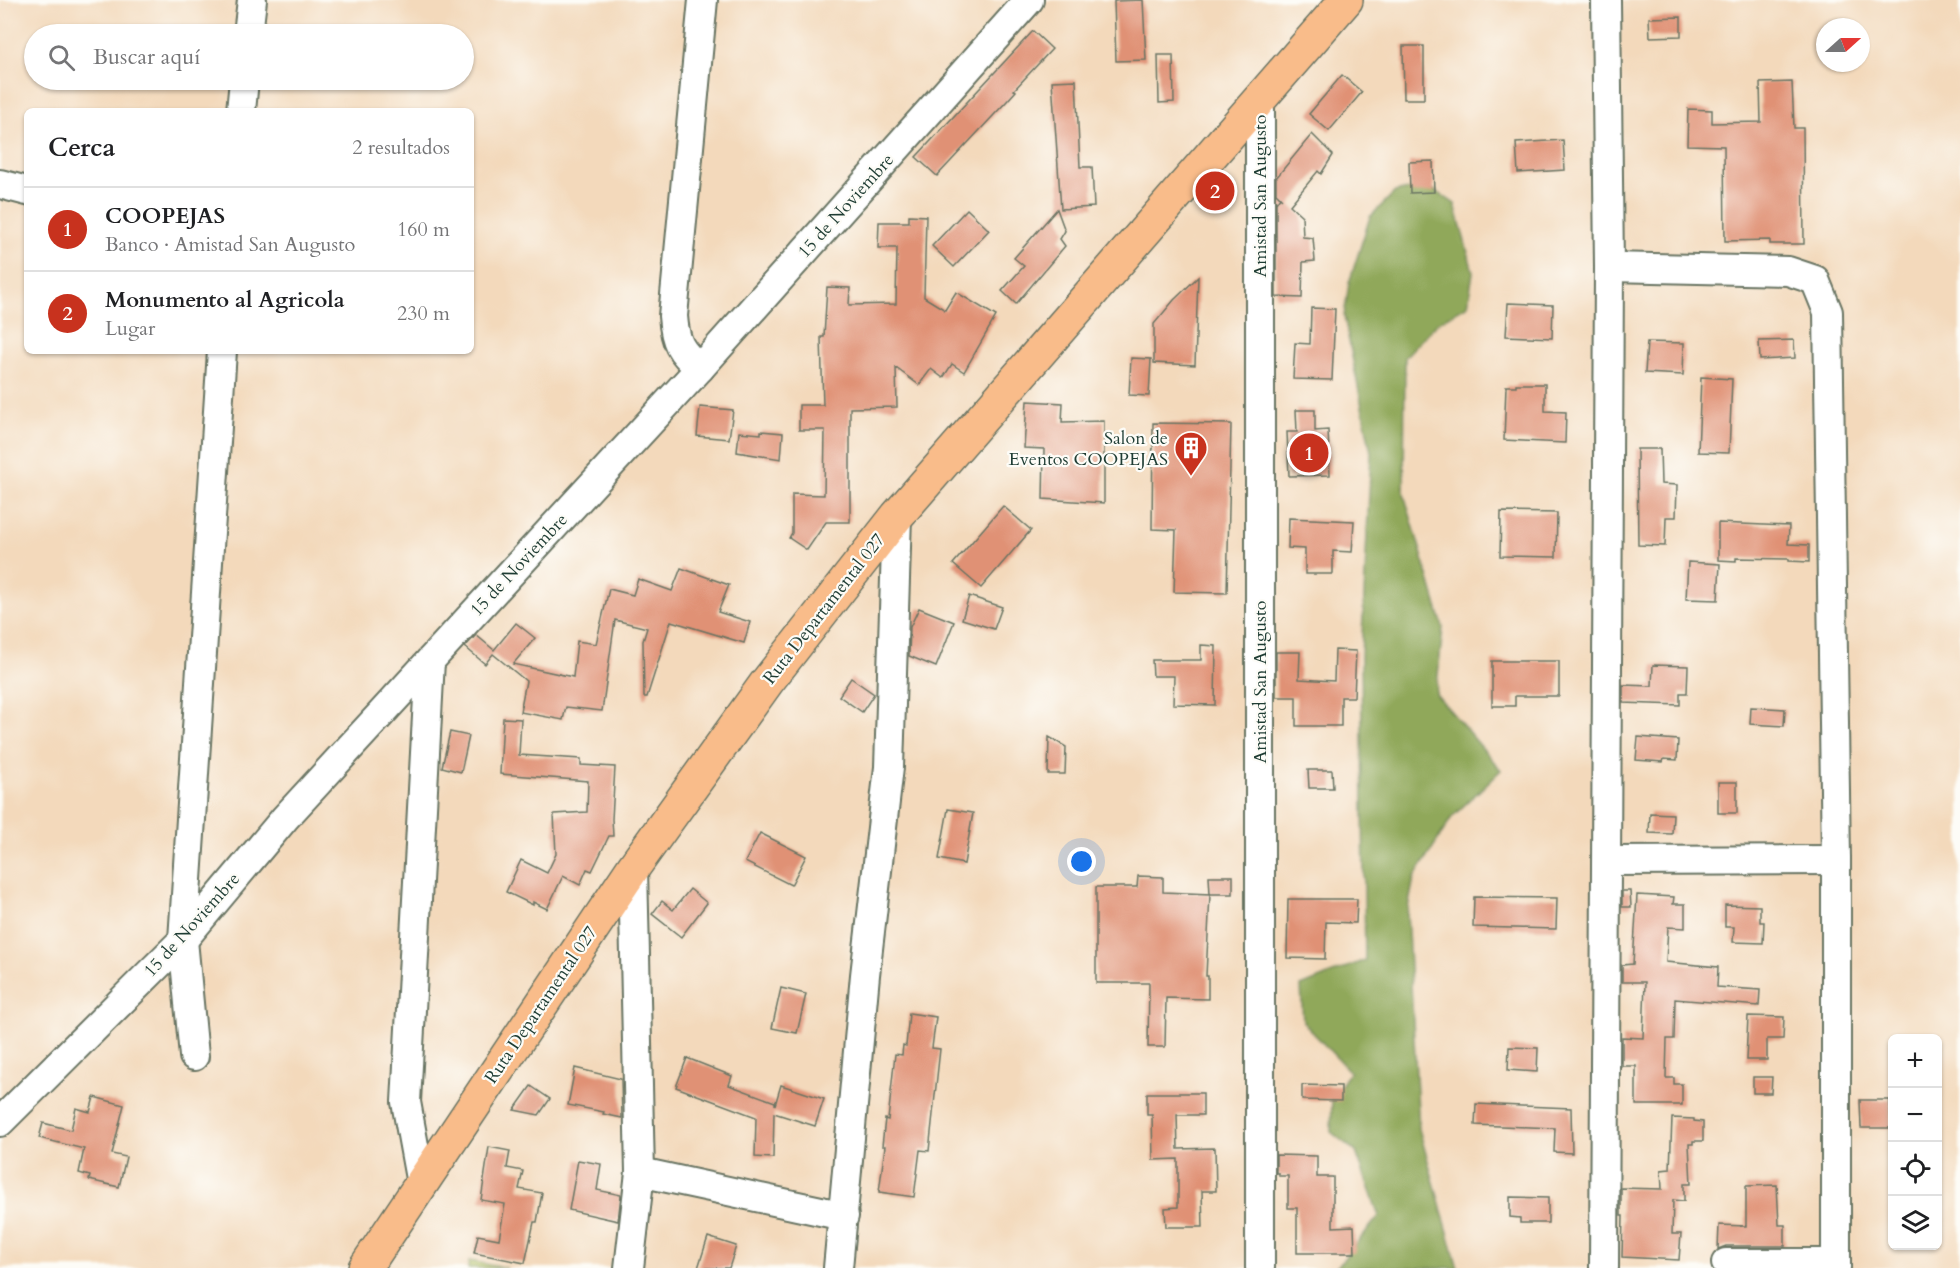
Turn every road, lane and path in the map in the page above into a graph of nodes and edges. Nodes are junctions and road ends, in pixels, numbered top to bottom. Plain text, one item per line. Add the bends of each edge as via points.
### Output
1 (252, 0) edge
2 (703, 0) edge
3 (1029, 0) edge
4 (1346, 0) edge
5 (1606, 0) edge
6 (249, 24) edge
7 (243, 90) edge
8 (1260, 96) junction
9 (241, 108) edge
10 (0, 184) edge
11 (24, 190) edge
12 (1609, 267) junction
13 (222, 354) edge
14 (700, 368) junction
15 (897, 516) junction
16 (430, 661) junction
17 (1836, 860) junction
18 (1607, 861) junction
19 (633, 868) junction
20 (183, 940) junction
21 (194, 1056) dead end
22 (0, 1122) edge
23 (640, 1172) junction
24 (422, 1184) junction
25 (844, 1216) junction
26 (1726, 1263) dead end
27 (1836, 1266) edge
28 (365, 1268) edge
29 (629, 1268) edge
30 (838, 1268) edge
31 (1260, 1268) edge
32 (1604, 1268) edge

1 - 6 street
2 - 14 street via 673,316 685,356
3 - 14 street, 15 de Noviembre
4 - 8 main road, Ruta Departamental 027
5 - 12 street
7 - 9 street
8 - 15 main road, Ruta Departamental 027
8 - 31 street, Amistad San Augusto
10 - 11 street
12 - 17 street via 1788,271 1815,280 1828,312
12 - 18 street
13 - 20 street
14 - 16 street, 15 de Noviembre
15 - 19 main road, Ruta Departamental 027 via 767,682
15 - 25 street via 889,766 865,975
16 - 20 street, 15 de Noviembre via 285,818
16 - 24 street via 406,1102
17 - 18 street
17 - 27 street
18 - 32 street
19 - 23 street
19 - 24 main road, Ruta Departamental 027
20 - 21 street
20 - 22 street, 15 de Noviembre
23 - 25 street
23 - 29 street
24 - 28 main road, Ruta Departamental 027
25 - 30 street
26 - 27 street

